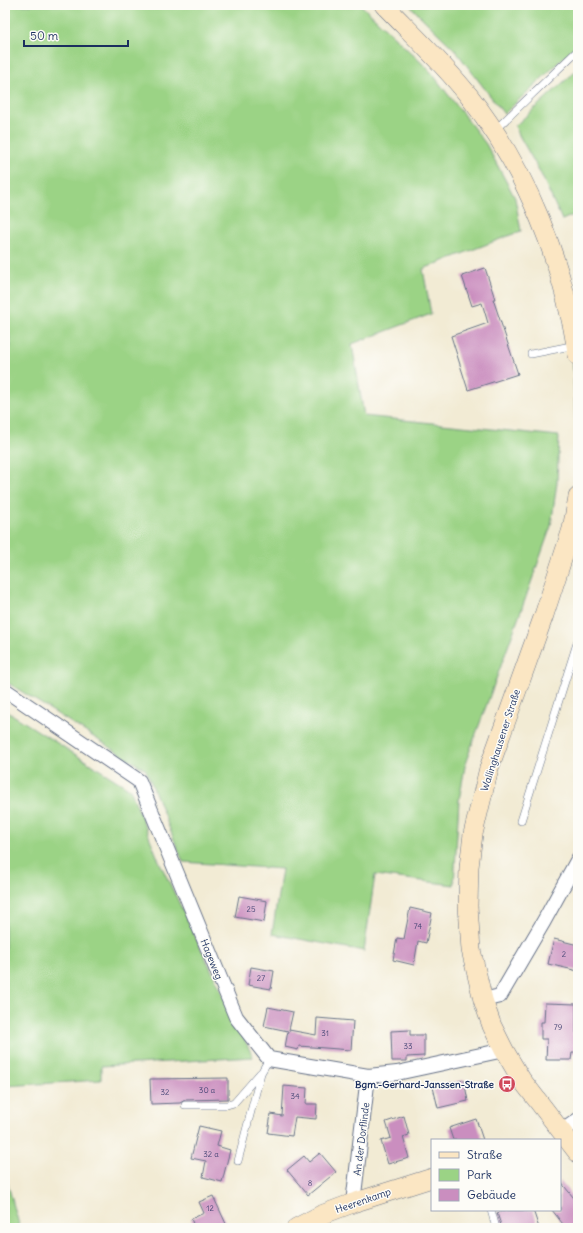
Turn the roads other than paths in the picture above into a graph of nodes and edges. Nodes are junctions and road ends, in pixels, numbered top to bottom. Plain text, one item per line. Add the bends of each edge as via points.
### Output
1 (384, 5) edge
2 (578, 50) edge
3 (494, 131) junction
4 (577, 350) edge
5 (531, 354) dead end
6 (578, 497) edge
7 (578, 640) edge
8 (5, 690) edge
9 (521, 821) dead end
10 (578, 859) edge
11 (483, 1000) junction
12 (504, 1050) junction
13 (269, 1059) junction
14 (260, 1073) junction
15 (368, 1076) junction
16 (185, 1105) dead end
17 (578, 1120) edge
18 (555, 1136) edge
19 (561, 1140) edge
20 (578, 1153) edge
21 (238, 1162) dead end
22 (431, 1178) edge
23 (353, 1203) junction
24 (491, 1211) edge
25 (296, 1228) edge
26 (496, 1228) edge

1 - 3 street via 437,59
2 - 3 lane
3 - 4 street via 536,209 559,271
4 - 5 lane
6 - 11 street, Wallinghausener Straße via 568,543 489,768 473,834 468,906 471,950
7 - 9 lane
8 - 13 street, Hageweg via 139,781 236,1017
10 - 11 street via 500,996
11 - 12 street, Wallinghausener Straße
12 - 15 street via 397,1073
12 - 18 street, Wallinghausener Straße
13 - 14 lane
13 - 15 street
14 - 16 lane via 234,1103
14 - 21 lane
15 - 23 street, An der Dorflinde
17 - 18 street
19 - 20 street, Wallinghausener Straße
22 - 23 street, Heerenkamp
23 - 25 street, Heerenkamp
24 - 26 lane

